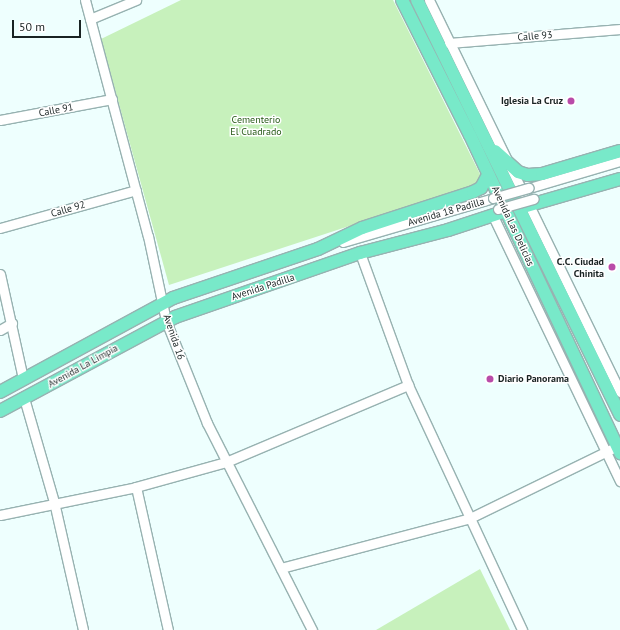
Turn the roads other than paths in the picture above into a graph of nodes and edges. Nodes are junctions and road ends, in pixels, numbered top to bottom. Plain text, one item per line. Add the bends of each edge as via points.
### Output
1 (85, 0) edge
2 (136, 0) edge
3 (402, 0) edge
4 (417, 0) edge
5 (431, 1) edge
6 (90, 19) junction
7 (620, 29) edge
8 (449, 43) junction
9 (112, 99) junction
10 (0, 120) edge
11 (488, 142) junction
12 (620, 151) edge
13 (620, 161) edge
14 (510, 166) junction
15 (620, 173) edge
16 (488, 175) junction
17 (620, 179) edge
18 (136, 190) junction
19 (524, 206) junction
20 (506, 211) junction
21 (493, 216) junction
22 (0, 228) edge
23 (318, 248) junction
24 (360, 253) junction
25 (0, 274) edge
26 (164, 303) junction
27 (166, 321) junction
28 (12, 323) junction
29 (0, 330) edge
30 (23, 379) junction
31 (408, 385) junction
32 (0, 392) edge
33 (620, 392) edge
34 (24, 398) junction
35 (0, 411) edge
36 (620, 415) edge
37 (616, 449) edge
38 (226, 462) junction
39 (620, 481) edge
40 (136, 487) junction
41 (54, 502) junction
42 (0, 514) edge
43 (470, 518) junction
44 (281, 568) junction
45 (83, 630) edge
46 (168, 630) edge
47 (312, 630) edge
48 (522, 630) edge

1 - 6 street, Avenida 16
2 - 6 street
3 - 16 main road, Avenida Las Delicias
4 - 11 main road, Avenida Las Delicias
5 - 8 street
6 - 9 street, Avenida 16
7 - 8 street, Calle 93
8 - 14 street
9 - 10 street, Calle 91
9 - 18 street, Avenida 16
11 - 14 main road
11 - 19 main road, Avenida Las Delicias
12 - 14 main road via 542,174 528,175
13 - 23 street, Avenida 18 Padilla, bridge
14 - 19 main road
15 - 24 street, Avenida 18 Padilla, bridge via 395,239
16 - 20 main road, Avenida Las Delicias
16 - 23 main road, Avenida Padilla via 481,188 473,192 362,228
17 - 19 main road
18 - 22 street, Calle 92
18 - 26 street, Avenida 16
19 - 33 street, Avenida Las Delicias
19 - 36 main road, Avenida Las Delicias
20 - 21 main road, Avenida Padilla
20 - 37 main road, Avenida Las Delicias
21 - 24 main road, Avenida Padilla
21 - 37 street, Avenida Las Delicias
23 - 26 main road, Avenida Padilla
24 - 27 main road, Avenida Padilla
24 - 31 street
25 - 28 street
26 - 27 street, Avenida 16
26 - 30 main road, Avenida La Limpia
27 - 34 main road, Avenida La Limpia
27 - 38 street, Avenida 16 via 206,423
28 - 29 street
28 - 30 street
30 - 32 main road, Avenida La Limpia
31 - 38 street
31 - 43 street
34 - 35 main road, Avenida La Limpia
34 - 41 street
37 - 39 street, Avenida Las Delicias
37 - 43 street
38 - 40 street
38 - 44 street, Avenida 16
40 - 41 street
40 - 46 street
41 - 42 street
41 - 45 street
43 - 44 street
43 - 48 street
44 - 47 street, Avenida 16

